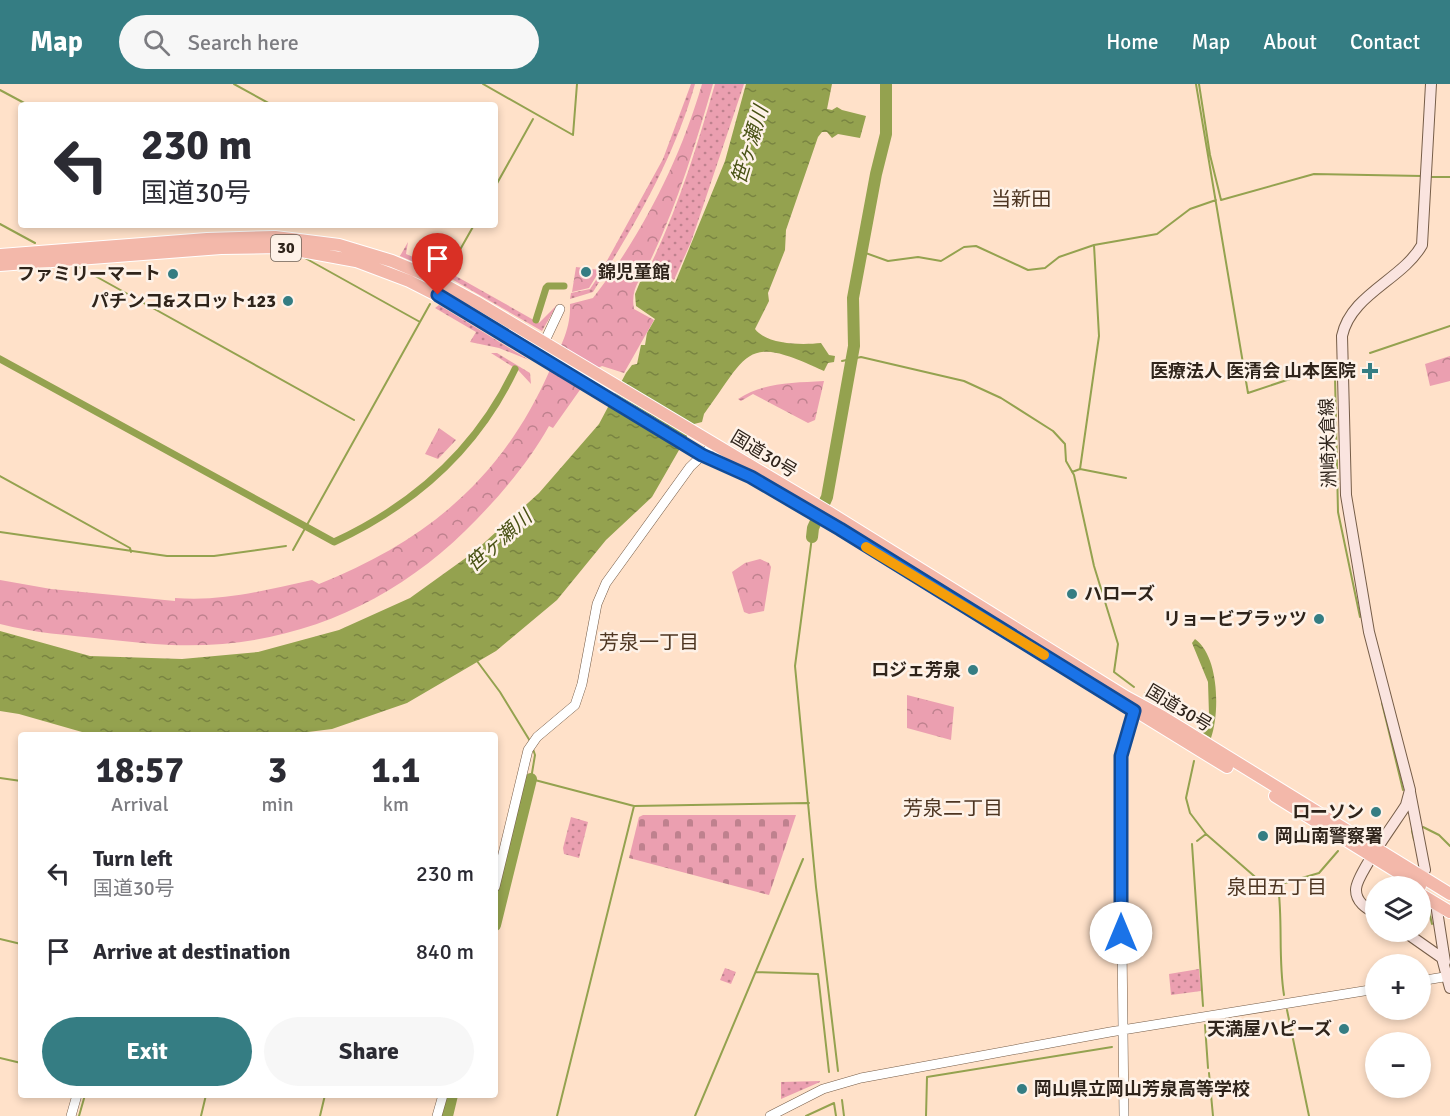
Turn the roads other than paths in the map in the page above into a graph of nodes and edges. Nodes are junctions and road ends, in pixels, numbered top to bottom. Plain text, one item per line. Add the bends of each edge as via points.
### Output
1 (1431, 84) edge
2 (311, 241) junction
3 (0, 255) edge
4 (0, 265) edge
5 (375, 267) junction
6 (560, 309) dead end
7 (545, 351) junction
8 (713, 445) junction
9 (698, 453) junction
10 (819, 512) junction
11 (1134, 711) junction
12 (1410, 792) junction
13 (1375, 853) junction
14 (1425, 870) junction
15 (498, 875) edge
16 (1392, 876) edge
17 (1405, 876) edge
18 (1450, 885) edge
19 (1431, 894) edge
20 (1431, 898) edge
21 (1447, 904) edge
22 (1365, 907) edge
23 (1421, 942) edge
24 (1445, 962) junction
25 (1449, 976) edge
26 (1431, 979) edge
27 (1450, 988) edge
28 (1365, 990) edge
29 (1122, 1030) junction
30 (76, 1098) edge
31 (442, 1098) edge
32 (71, 1116) edge
33 (437, 1116) edge
34 (770, 1116) edge
35 (1124, 1116) edge

1 - 12 main road, 洲崎米倉線 via 1422,245 1412,261 1351,313 1342,336 1346,495 1370,632
2 - 3 highway, 国道30号 / 30 via 275,237 207,239
2 - 5 highway via 368,259
2 - 7 highway, 国道30号 / 30 via 372,254 428,276
4 - 5 highway, 国道30号 / 30 via 261,247 328,254
5 - 7 highway, 国道30号 / 30
6 - 7 street
7 - 8 highway, 国道30号 / 30
7 - 9 highway, 国道30号 / 30
8 - 9 street
8 - 10 highway, 国道30号 / 30
9 - 10 highway, 国道30号 / 30
9 - 15 street via 606,583 597,604 582,684 574,705 530,746
10 - 11 highway, 国道30号 / 30
10 - 13 highway, 国道30号 / 30
11 - 13 highway, 国道30号 / 30
11 - 29 street via 1123,743 1120,770
12 - 13 main road via 1406,805
12 - 14 main road, 洲崎米倉線
13 - 14 highway via 1393,851
13 - 16 highway
13 - 17 highway, 国道30号 / 30
13 - 21 highway, 国道30号 / 30
13 - 22 main road via 1356,881
14 - 18 highway
19 - 21 highway, 国道30号 / 30
20 - 21 highway
21 - 24 main road
23 - 24 main road
24 - 25 main road
25 - 26 street
25 - 27 main road
28 - 29 street
29 - 34 street via 861,1078 823,1089
29 - 35 street
30 - 32 street
31 - 33 street

